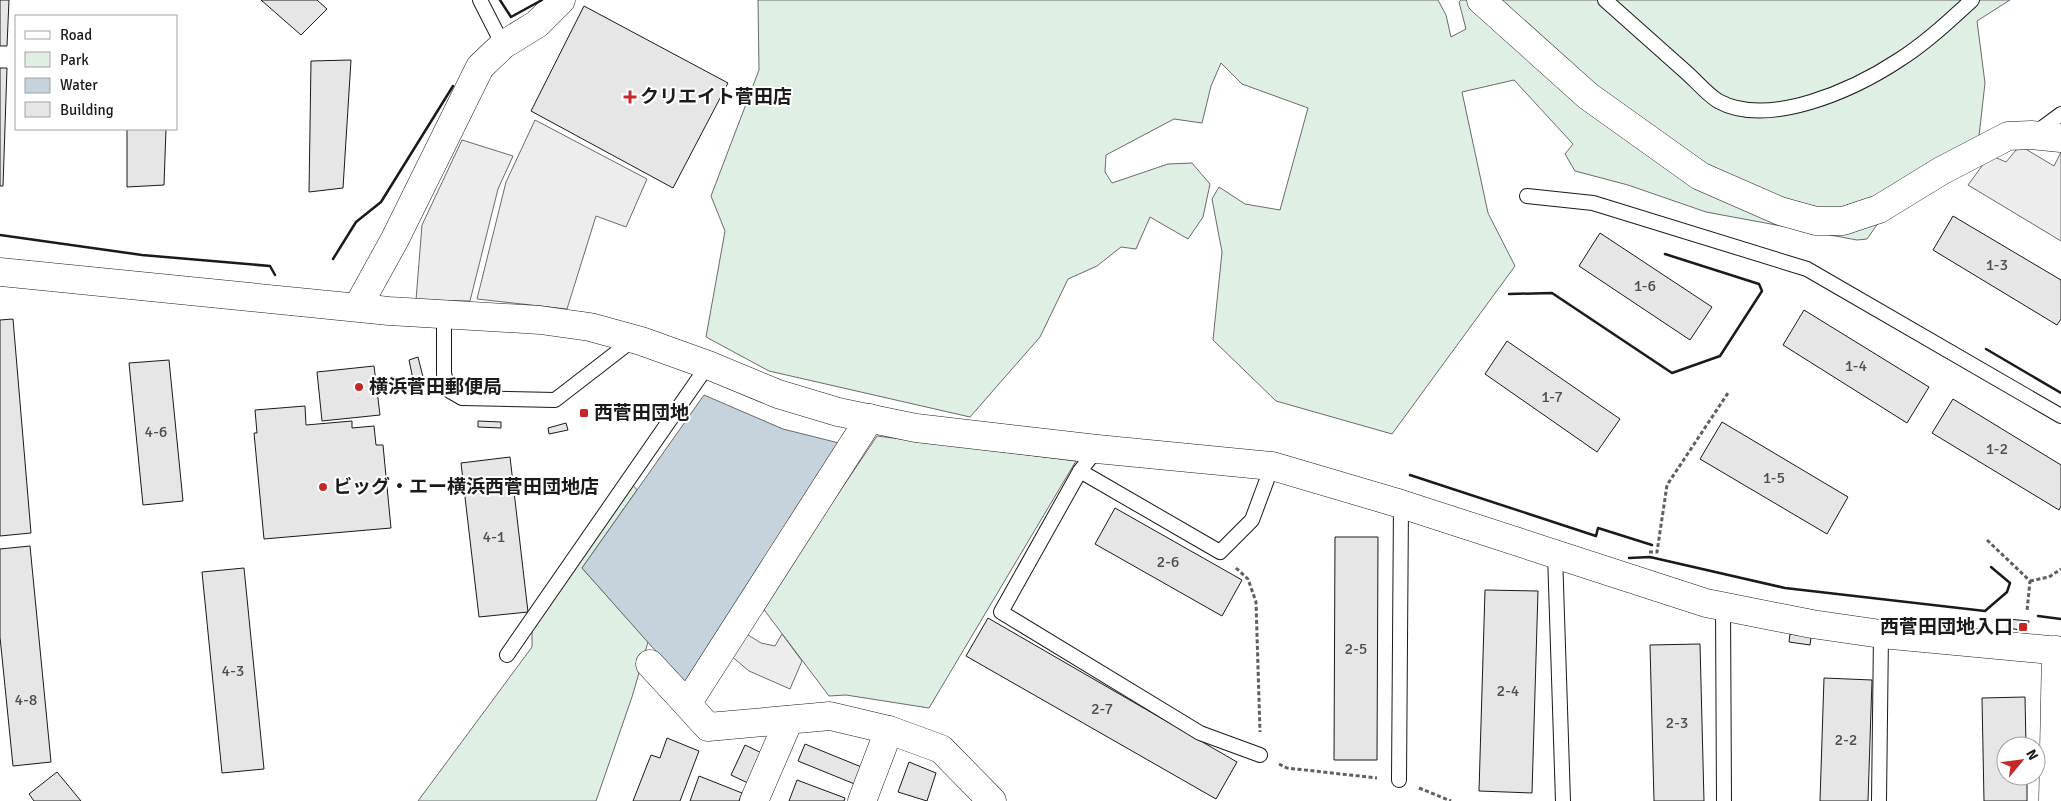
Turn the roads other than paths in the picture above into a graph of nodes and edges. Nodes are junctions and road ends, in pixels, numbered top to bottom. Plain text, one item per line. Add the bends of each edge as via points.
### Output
1 (480, 0) edge
2 (561, 0) edge
3 (1481, 0) edge
4 (1605, 0) edge
5 (1972, 0) edge
6 (503, 45) junction
7 (2061, 114) edge
8 (2031, 136) junction
9 (2061, 138) edge
10 (1527, 196) dead end
11 (0, 272) edge
12 (358, 306) junction
13 (444, 314) junction
14 (634, 339) junction
15 (708, 365) junction
16 (2061, 416) edge
17 (870, 418) junction
18 (1097, 448) junction
19 (1272, 466) junction
20 (1080, 471) junction
21 (1401, 504) junction
22 (1555, 554) junction
23 (1723, 606) junction
24 (1881, 634) junction
25 (2058, 651) edge
26 (506, 655) dead end
27 (650, 664) dead end
28 (687, 704) junction
29 (789, 720) junction
30 (889, 730) junction
31 (1260, 755) road end
32 (1400, 780) road end
33 (754, 801) edge
34 (862, 801) edge
35 (992, 801) edge
36 (1563, 801) edge
37 (1724, 801) edge
38 (1879, 801) edge
39 (2054, 801) edge

1 - 6 lane
2 - 6 street via 537,24
3 - 8 street via 1588,96 1700,176 1780,211 1816,221 1843,221 1879,209 1940,170 2008,136
4 - 5 lane via 1718,100 1744,109 1778,110 1819,100 1899,60 1939,31
6 - 12 street via 480,67 396,238
7 - 8 lane
8 - 9 street
10 - 16 lane via 1593,204 1808,269
11 - 12 street
12 - 13 street
13 - 14 street via 540,320 590,327
13 - 14 lane via 444,374 450,391 462,398 555,400
14 - 15 street
15 - 17 street via 778,394
15 - 26 lane
17 - 18 street via 916,428
17 - 28 street
18 - 19 street
18 - 20 lane
19 - 20 lane via 1252,520 1220,552
19 - 21 street
20 - 31 lane via 1001,612 1200,733
21 - 22 street
21 - 32 lane
22 - 23 street
22 - 36 lane
23 - 24 street
23 - 37 lane
24 - 25 street
24 - 38 lane
25 - 39 street
27 - 28 street
28 - 29 street via 708,727
29 - 30 street via 830,716
29 - 33 street
30 - 34 street
30 - 35 street via 941,749

